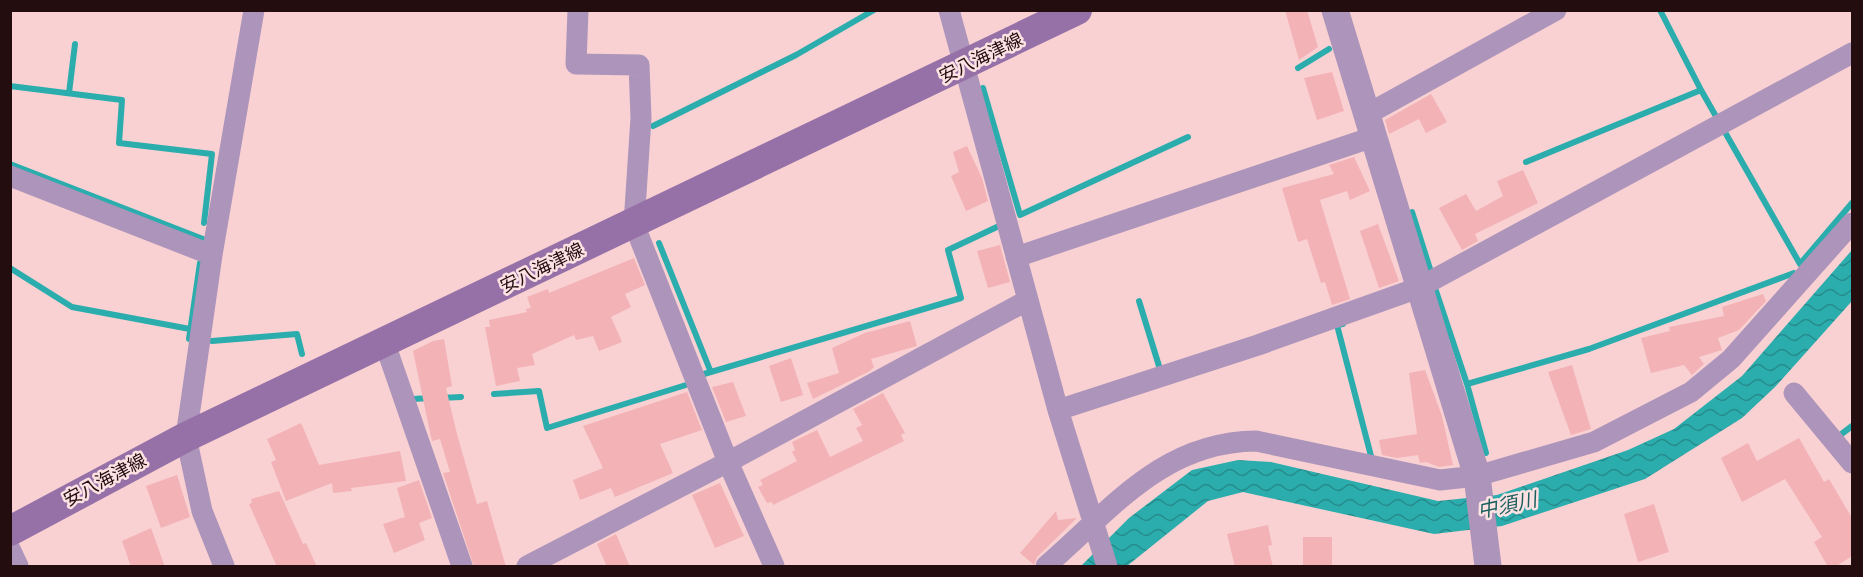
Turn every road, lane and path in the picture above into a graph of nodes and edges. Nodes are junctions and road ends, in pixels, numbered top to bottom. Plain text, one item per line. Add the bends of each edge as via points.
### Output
1 (254, 10) edge
2 (578, 10) edge
3 (949, 10) edge
4 (1077, 10) edge
5 (1335, 10) edge
6 (1556, 10) edge
7 (1852, 53) edge
8 (963, 67) junction
9 (1370, 126) junction
10 (10, 176) edge
11 (1852, 223) edge
12 (634, 224) junction
13 (213, 255) junction
14 (1016, 256) junction
15 (1418, 288) junction
16 (1028, 300) junction
17 (385, 344) junction
18 (1794, 393) dead end
19 (1058, 411) junction
20 (186, 436) junction
21 (728, 462) junction
22 (1852, 463) edge
23 (1478, 482) junction
24 (10, 531) edge
25 (1096, 535) junction
26 (10, 549) edge
27 (18, 567) edge
28 (224, 567) edge
29 (462, 567) edge
30 (527, 567) edge
31 (774, 567) edge
32 (1046, 567) edge
33 (1107, 567) edge
34 (1488, 567) edge

1 - 13 street
2 - 12 street via 576,64 639,65 641,118
3 - 8 street
4 - 8 main road, 安八海津線
5 - 9 street
6 - 9 street
7 - 15 street
8 - 12 main road, 安八海津線
8 - 14 street
9 - 14 street
9 - 15 street
10 - 13 street
11 - 23 street via 1731,359 1691,392 1594,442
12 - 17 main road, 安八海津線
12 - 21 street
13 - 20 street
14 - 16 street
15 - 19 street
15 - 23 street
16 - 19 street
16 - 21 street
17 - 20 main road, 安八海津線
17 - 29 street
18 - 22 street
19 - 25 street
20 - 24 main road, 安八海津線
20 - 28 street via 202,512
21 - 30 street
21 - 31 street
23 - 25 street via 1440,480 1256,441 1231,441 1182,455 1153,472
23 - 34 street
25 - 32 street
25 - 33 street
26 - 27 street

